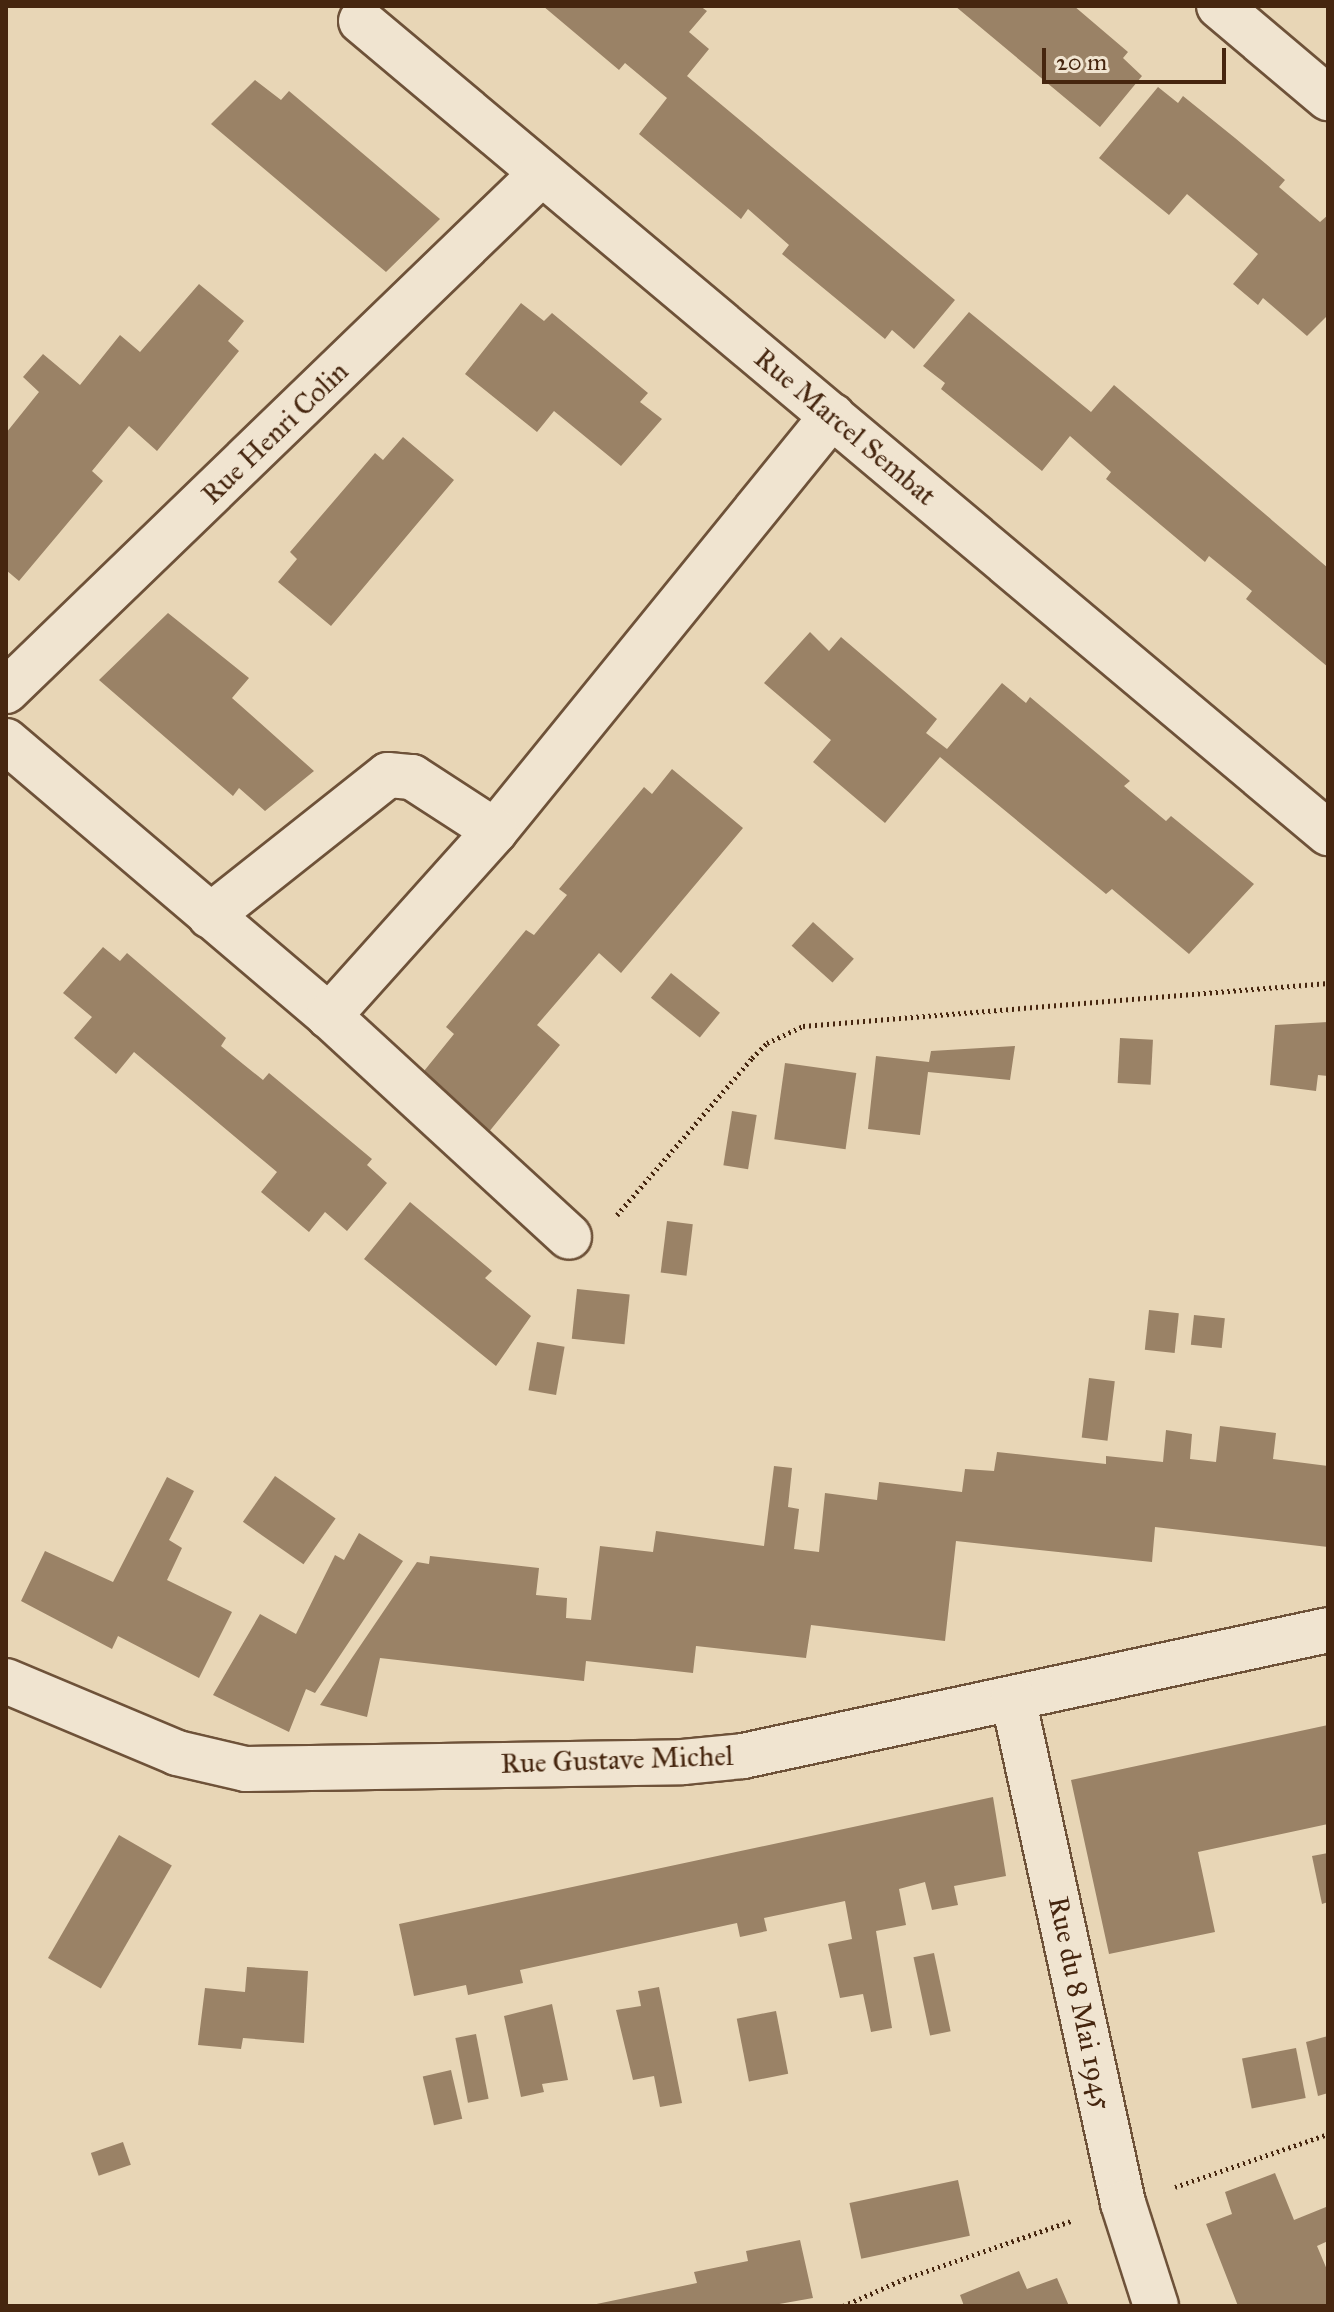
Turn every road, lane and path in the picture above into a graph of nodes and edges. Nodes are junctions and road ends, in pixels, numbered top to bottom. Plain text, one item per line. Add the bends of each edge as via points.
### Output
1 (1219, 6) edge
2 (361, 21) dead end
3 (1328, 98) edge
4 (542, 173) junction
5 (832, 416) junction
6 (6, 691) edge
7 (6, 741) edge
8 (495, 831) junction
9 (1328, 833) edge
10 (210, 916) junction
11 (1328, 983) edge
12 (329, 1016) junction
13 (569, 1237) joint
14 (1328, 1630) edge
15 (6, 1681) edge
16 (1013, 1698) junction
17 (1156, 2306) edge

1 - 3 street
2 - 4 street, Rue Marcel Sembat
4 - 5 street, Rue Marcel Sembat
4 - 6 street, Rue Henri Colin
5 - 8 street
5 - 9 street, Rue Marcel Sembat
7 - 10 street
8 - 10 street via 412,777 388,775
8 - 12 street
10 - 12 street
11 - 13 path via 803,1026 767,1043 752,1058 603,1231 587,1241
12 - 13 street
14 - 16 street, Rue Gustave Michel
15 - 16 street, Rue Gustave Michel via 177,1753 246,1769 713,1760
16 - 17 street, Rue du 8 Mai 1945 via 1123,2203

